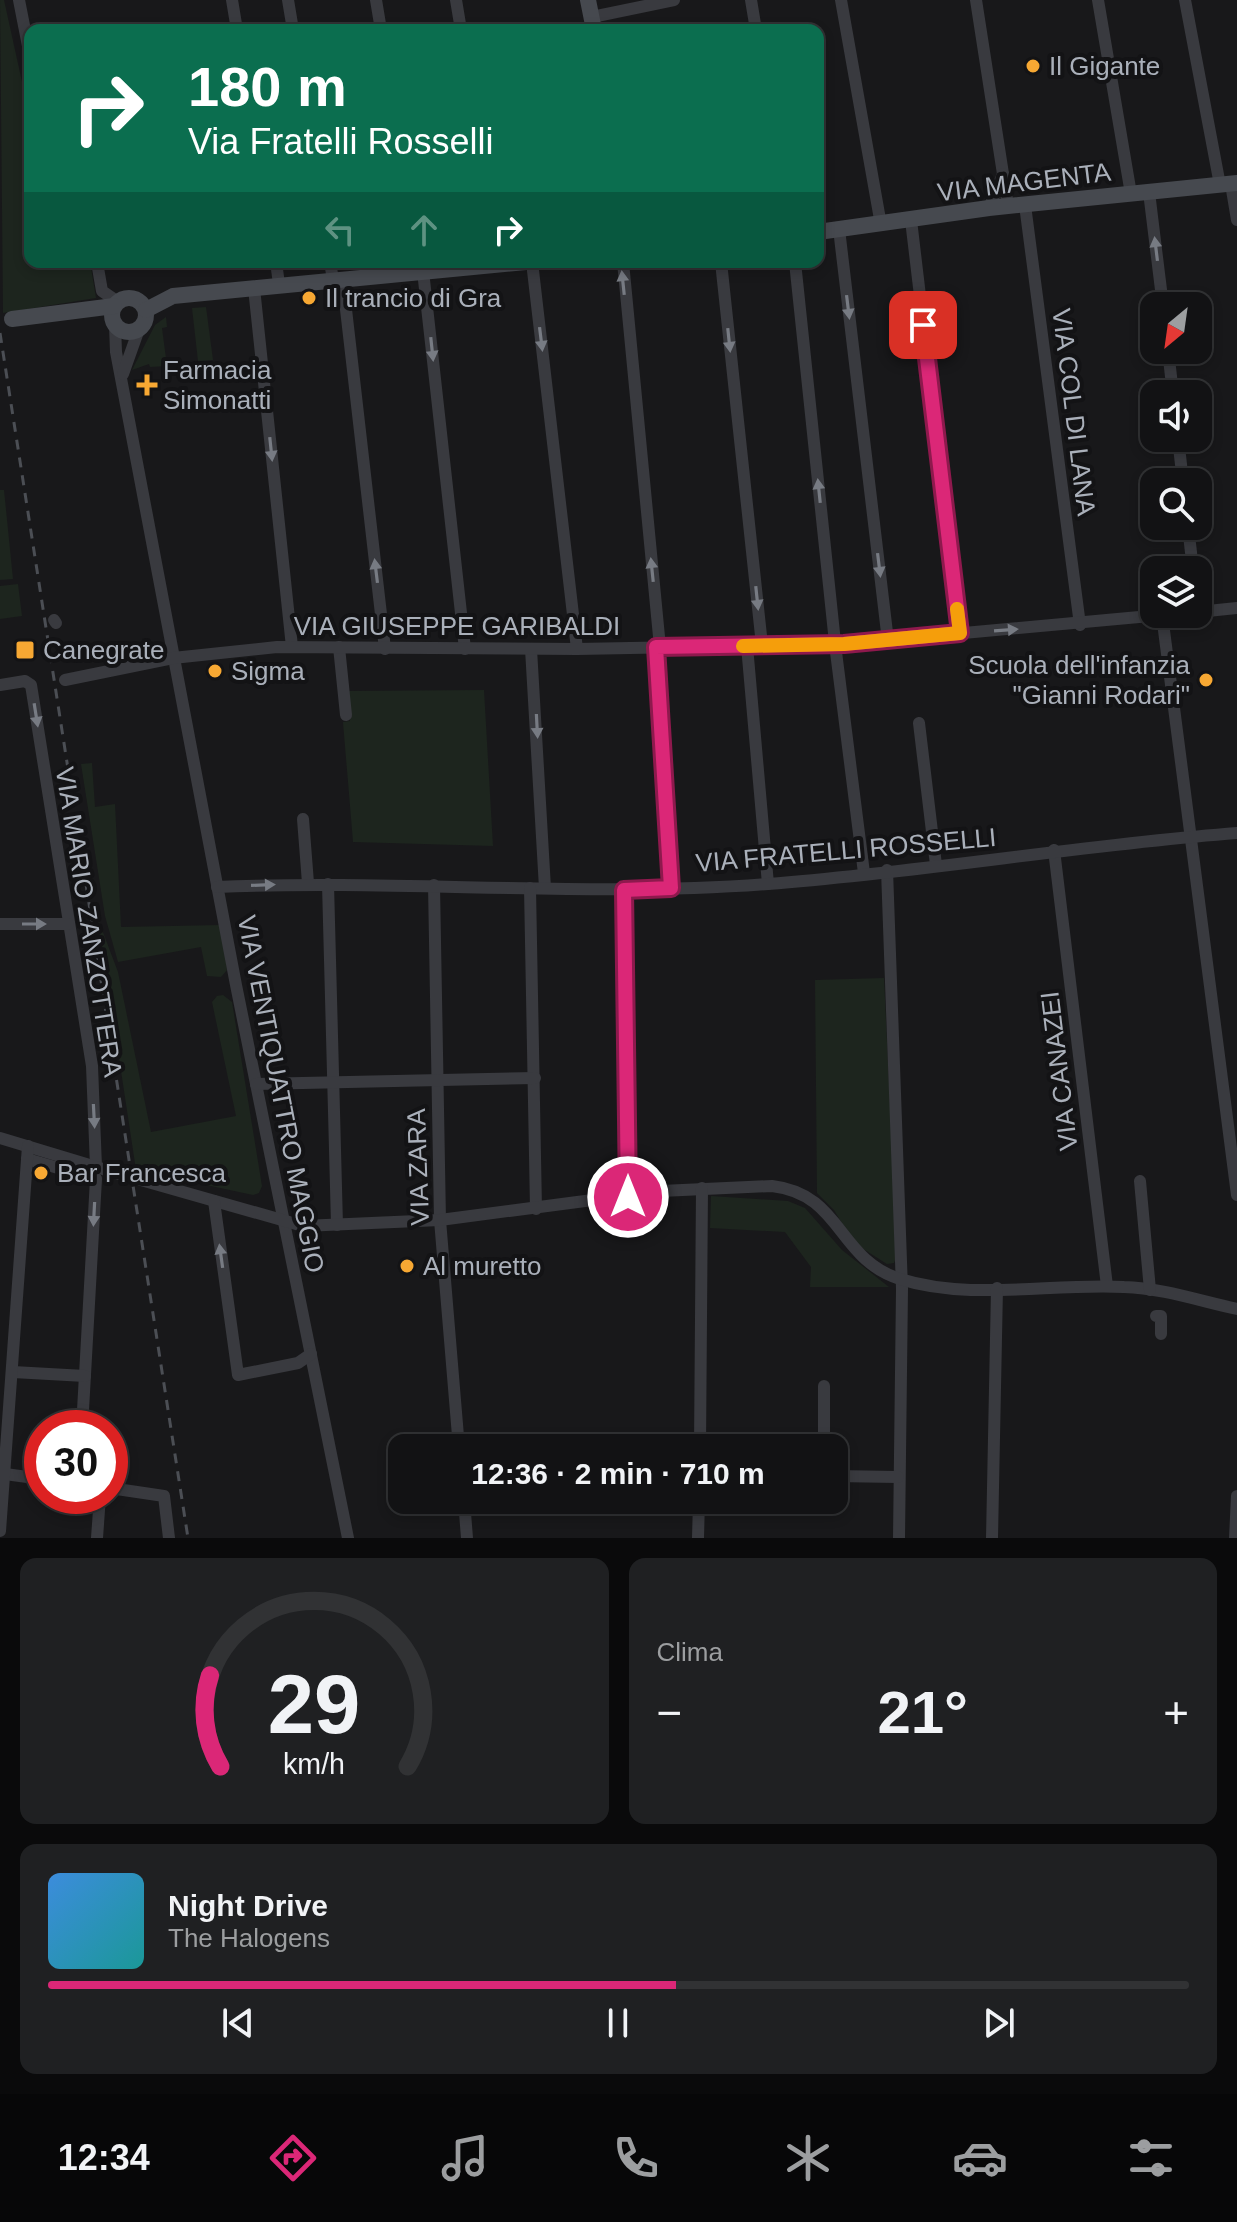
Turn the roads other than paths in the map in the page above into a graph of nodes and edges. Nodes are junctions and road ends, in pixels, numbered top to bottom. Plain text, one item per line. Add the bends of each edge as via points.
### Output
1 (19, 0) edge
2 (232, 0) edge
3 (288, 0) edge
4 (376, 0) edge
5 (456, 0) edge
6 (588, 0) edge
7 (674, 0) edge
8 (751, 0) edge
9 (841, 0) edge
10 (976, 0) edge
11 (1098, 0) edge
12 (1185, 0) edge
13 (236, 24) edge
14 (292, 24) edge
15 (380, 24) edge
16 (460, 24) edge
17 (593, 24) edge
18 (755, 24) edge
19 (24, 25) edge
20 (1003, 174) junction
21 (1229, 184) edge
22 (1149, 192) junction
23 (1131, 194) junction
24 (1017, 205) junction
25 (989, 208) junction
26 (911, 220) junction
27 (1237, 220) edge
28 (881, 225) junction
29 (839, 229) junction
30 (824, 231) edge
31 (98, 268) edge
32 (277, 268) edge
33 (333, 268) edge
34 (417, 268) edge
35 (422, 268) edge
36 (530, 268) edge
37 (624, 268) edge
38 (722, 268) edge
39 (796, 268) edge
40 (341, 282) junction
41 (279, 284) junction
42 (254, 288) junction
43 (1161, 292) edge
44 (123, 310) junction
45 (12, 319) dead end
46 (139, 329) junction
47 (123, 377) junction
48 (1237, 608) edge
49 (1212, 610) edge
50 (1140, 618) edge
51 (1080, 625) junction
52 (1164, 628) edge
53 (960, 633) junction
54 (888, 641) junction
55 (762, 645) junction
56 (747, 646) junction
57 (292, 647) junction
58 (339, 647) junction
59 (658, 647) junction
60 (835, 648) junction
61 (385, 649) junction
62 (465, 649) junction
63 (531, 649) junction
64 (577, 649) junction
65 (173, 658) junction
66 (65, 680) dead end
67 (0, 685) edge
68 (346, 715) dead end
69 (919, 723) dead end
70 (303, 819) dead end
71 (1237, 833) edge
72 (1188, 837) junction
73 (1054, 850) junction
74 (936, 865) junction
75 (887, 870) junction
76 (864, 873) junction
77 (308, 883) junction
78 (328, 884) junction
79 (768, 884) junction
80 (434, 885) junction
81 (217, 887) junction
82 (530, 888) junction
83 (545, 888) junction
84 (671, 888) junction
85 (624, 890) junction
86 (0, 924) edge
87 (68, 924) junction
88 (535, 1078) junction
89 (438, 1081) junction
90 (333, 1083) junction
91 (256, 1084) junction
92 (0, 1138) edge
93 (28, 1152) junction
94 (96, 1167) junction
95 (116, 1173) tunnel mouth
96 (141, 1180) tunnel mouth
97 (1140, 1181) dead end
98 (702, 1188) junction
99 (1237, 1195) edge
100 (628, 1197) junction
101 (214, 1201) junction
102 (536, 1209) junction
103 (440, 1220) junction
104 (285, 1222) junction
105 (337, 1225) junction
106 (902, 1279) junction
107 (1107, 1286) junction
108 (997, 1288) junction
109 (1150, 1290) junction
110 (1237, 1309) edge
111 (1156, 1316) dead end
112 (1161, 1334) dead end
113 (312, 1360) junction
114 (13, 1372) junction
115 (85, 1376) junction
116 (824, 1386) dead end
117 (83, 1410) edge
118 (458, 1434) edge
119 (700, 1434) edge
120 (824, 1434) edge
121 (5, 1474) junction
122 (848, 1476) edge
123 (24, 1477) edge
124 (898, 1477) junction
125 (128, 1491) edge
126 (1237, 1496) edge
127 (99, 1514) edge
128 (465, 1514) edge
129 (699, 1514) edge
130 (0, 1531) edge
131 (97, 1538) edge
132 (169, 1538) edge
133 (348, 1538) edge
134 (467, 1538) edge
135 (698, 1538) edge
136 (899, 1538) edge
137 (992, 1538) edge
138 (1235, 1538) edge

1 - 19 street
2 - 13 street
3 - 14 street
4 - 15 street
5 - 16 street
6 - 17 street
7 - 17 street
8 - 18 street
9 - 28 street
10 - 20 street, VIA COL DI LANA
11 - 23 street
12 - 21 street
20 - 24 street, VIA COL DI LANA
20 - 25 street
21 - 22 street, VIA MAGENTA
21 - 27 street
22 - 23 street, VIA MAGENTA
43 -> 22 street
23 - 24 street, VIA MAGENTA
24 - 25 street, VIA MAGENTA
24 - 51 street, VIA COL DI LANA
25 - 26 street, VIA MAGENTA
26 - 28 street, VIA MAGENTA
26 - 53 street
28 - 29 street, VIA MAGENTA
29 - 30 street, VIA MAGENTA
29 -> 54 street
31 - 44 street via 102,291
32 - 41 street
33 - 40 street
34 - 40 street
35 -> 62 street
36 -> 64 street
59 -> 37 street
38 -> 55 street
60 -> 39 street
40 - 41 street
61 -> 40 street
41 - 42 street
42 - 44 street via 173,296
42 -> 57 street
44 - 45 street
44 - 46 street via 124,331
44 - 46 street via 146,320
44 - 47 street, VIA VENTIQUATTRO MAGGIO
46 - 47 street
47 - 65 street, VIA VENTIQUATTRO MAGGIO
48 - 49 street
50 - 51 street, VIA GIUSEPPE GARIBALDI
53 -> 51 street, VIA GIUSEPPE GARIBALDI
52 - 72 street
53 - 54 street, VIA GIUSEPPE GARIBALDI
54 - 60 street, VIA GIUSEPPE GARIBALDI
55 - 56 street, VIA GIUSEPPE GARIBALDI
55 - 60 street, VIA GIUSEPPE GARIBALDI
56 - 59 street, VIA GIUSEPPE GARIBALDI
56 - 79 street
57 - 58 street, VIA GIUSEPPE GARIBALDI
57 - 65 street, VIA GIUSEPPE GARIBALDI
58 - 61 street, VIA GIUSEPPE GARIBALDI
58 - 68 street
59 - 64 street, VIA GIUSEPPE GARIBALDI
59 - 84 street
60 - 76 street
61 - 62 street, VIA GIUSEPPE GARIBALDI
62 - 63 street, VIA GIUSEPPE GARIBALDI
63 - 64 street, VIA GIUSEPPE GARIBALDI
63 -> 83 street
65 - 66 street, VIA GIUSEPPE GARIBALDI
65 - 81 street, VIA VENTIQUATTRO MAGGIO
67 -> 87 street, VIA MARIO ZANZOTTERA via 31,685
69 - 74 street
70 - 77 street
71 - 72 street, VIA FRATELLI ROSSELLI
72 - 73 street, VIA FRATELLI ROSSELLI
72 - 99 street
73 - 74 street, VIA FRATELLI ROSSELLI
73 - 107 street, VIA CANAZEI
74 - 75 street, VIA FRATELLI ROSSELLI
75 - 76 street, VIA FRATELLI ROSSELLI
75 - 106 street
76 - 79 street, VIA FRATELLI ROSSELLI
77 - 78 street, VIA FRATELLI ROSSELLI
81 -> 77 street, VIA FRATELLI ROSSELLI
78 - 80 street, VIA FRATELLI ROSSELLI
78 - 90 street
79 - 84 street, VIA FRATELLI ROSSELLI
80 - 82 street, VIA FRATELLI ROSSELLI
80 - 89 street, VIA ZARA
81 - 91 street, VIA VENTIQUATTRO MAGGIO
82 - 83 street, VIA FRATELLI ROSSELLI
82 - 88 street
83 - 85 street, VIA FRATELLI ROSSELLI
84 - 85 street, VIA FRATELLI ROSSELLI
85 - 100 street
86 -> 87 street
87 -> 94 street, VIA MARIO ZANZOTTERA via 92,1066
88 - 89 street
88 - 102 street
89 - 90 street
89 - 103 street, VIA ZARA
90 - 91 street
90 - 105 street
91 - 104 street, VIA VENTIQUATTRO MAGGIO
92 - 93 street
93 - 94 street
93 - 114 street
93 -> 115 street via 96,1179
94 - 95 street
96 - 101 street
97 - 109 street
98 - 100 street
98 - 106 street via 790,1188 825,1208 876,1269
98 - 119 street
100 - 102 street
101 - 104 street
113 -> 101 street via 238,1375
102 - 103 street
103 - 105 street
103 - 118 street, VIA ZARA
104 - 105 street
104 - 113 street, VIA VENTIQUATTRO MAGGIO
106 - 108 street via 941,1287
106 - 124 street
107 - 108 street
107 - 109 street
108 - 137 street
109 - 110 street
111 - 112 street via 1161,1316
113 - 133 street, VIA VENTIQUATTRO MAGGIO
114 - 115 street
114 - 121 street
115 - 117 street
116 - 120 street
121 - 123 street
121 - 130 street
122 - 124 street
124 - 136 street
125 - 132 street via 164,1496
126 - 138 street
127 - 131 street
128 - 134 street
129 - 135 street

